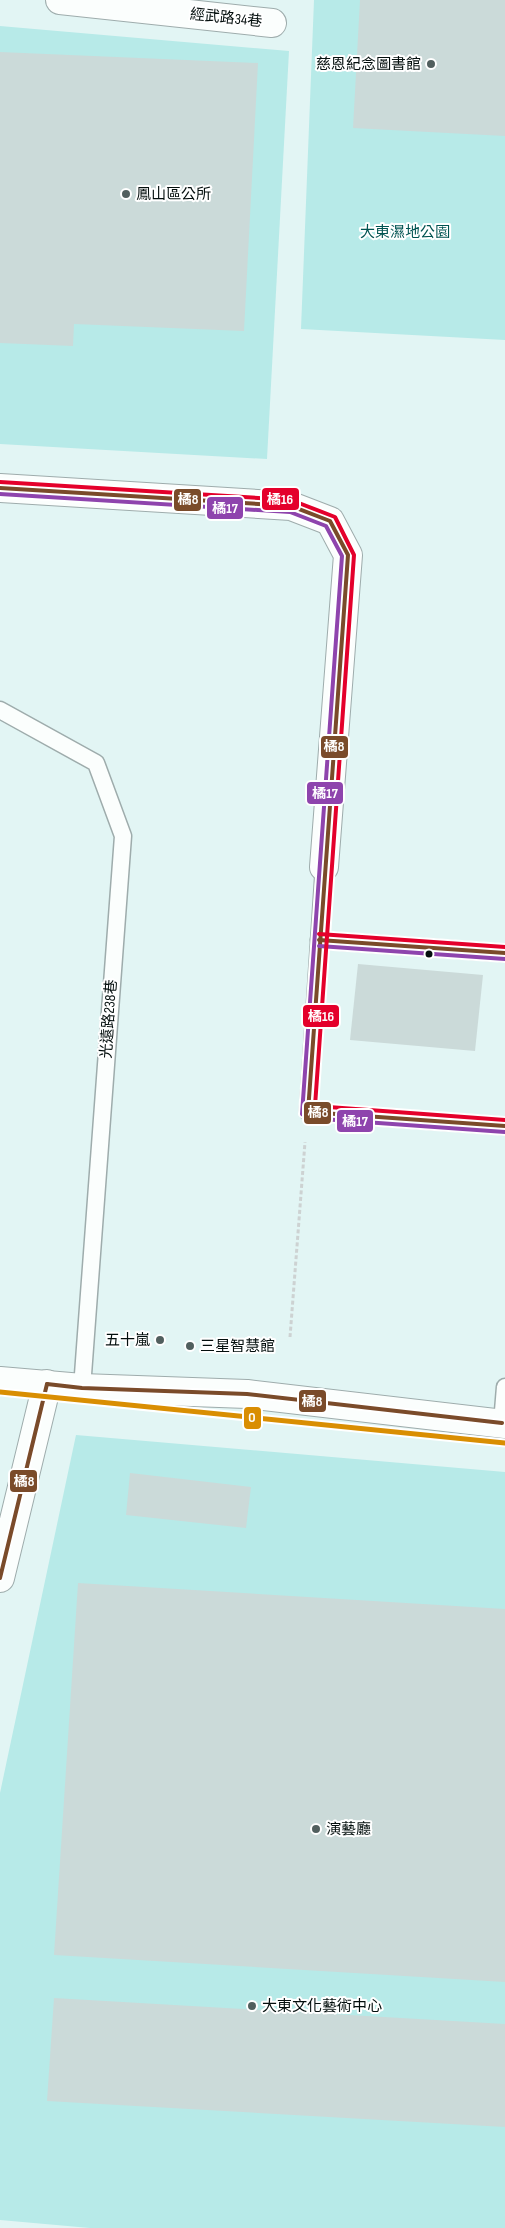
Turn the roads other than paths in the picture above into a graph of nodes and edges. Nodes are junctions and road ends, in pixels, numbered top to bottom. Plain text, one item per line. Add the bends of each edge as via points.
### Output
1 (60, 0) edge
2 (272, 23) dead end
3 (0, 488) edge
4 (0, 710) edge
5 (324, 867) joint
6 (318, 940) junction
7 (505, 953) edge
8 (505, 1126) edge
9 (0, 1381) edge
10 (47, 1384) junction
11 (505, 1386) edge
12 (82, 1388) junction
13 (503, 1424) edge
14 (0, 1578) edge

1 - 2 street, 經武路34巷
3 - 5 street via 291,506 330,521 348,555
4 - 12 lane, 光遠路238巷 via 96,763 122,836
5 - 6 lane
6 - 7 lane
6 - 8 lane via 308,1112
9 - 10 street
10 - 12 street
10 - 14 street
11 - 13 lane
12 - 13 street via 247,1394

